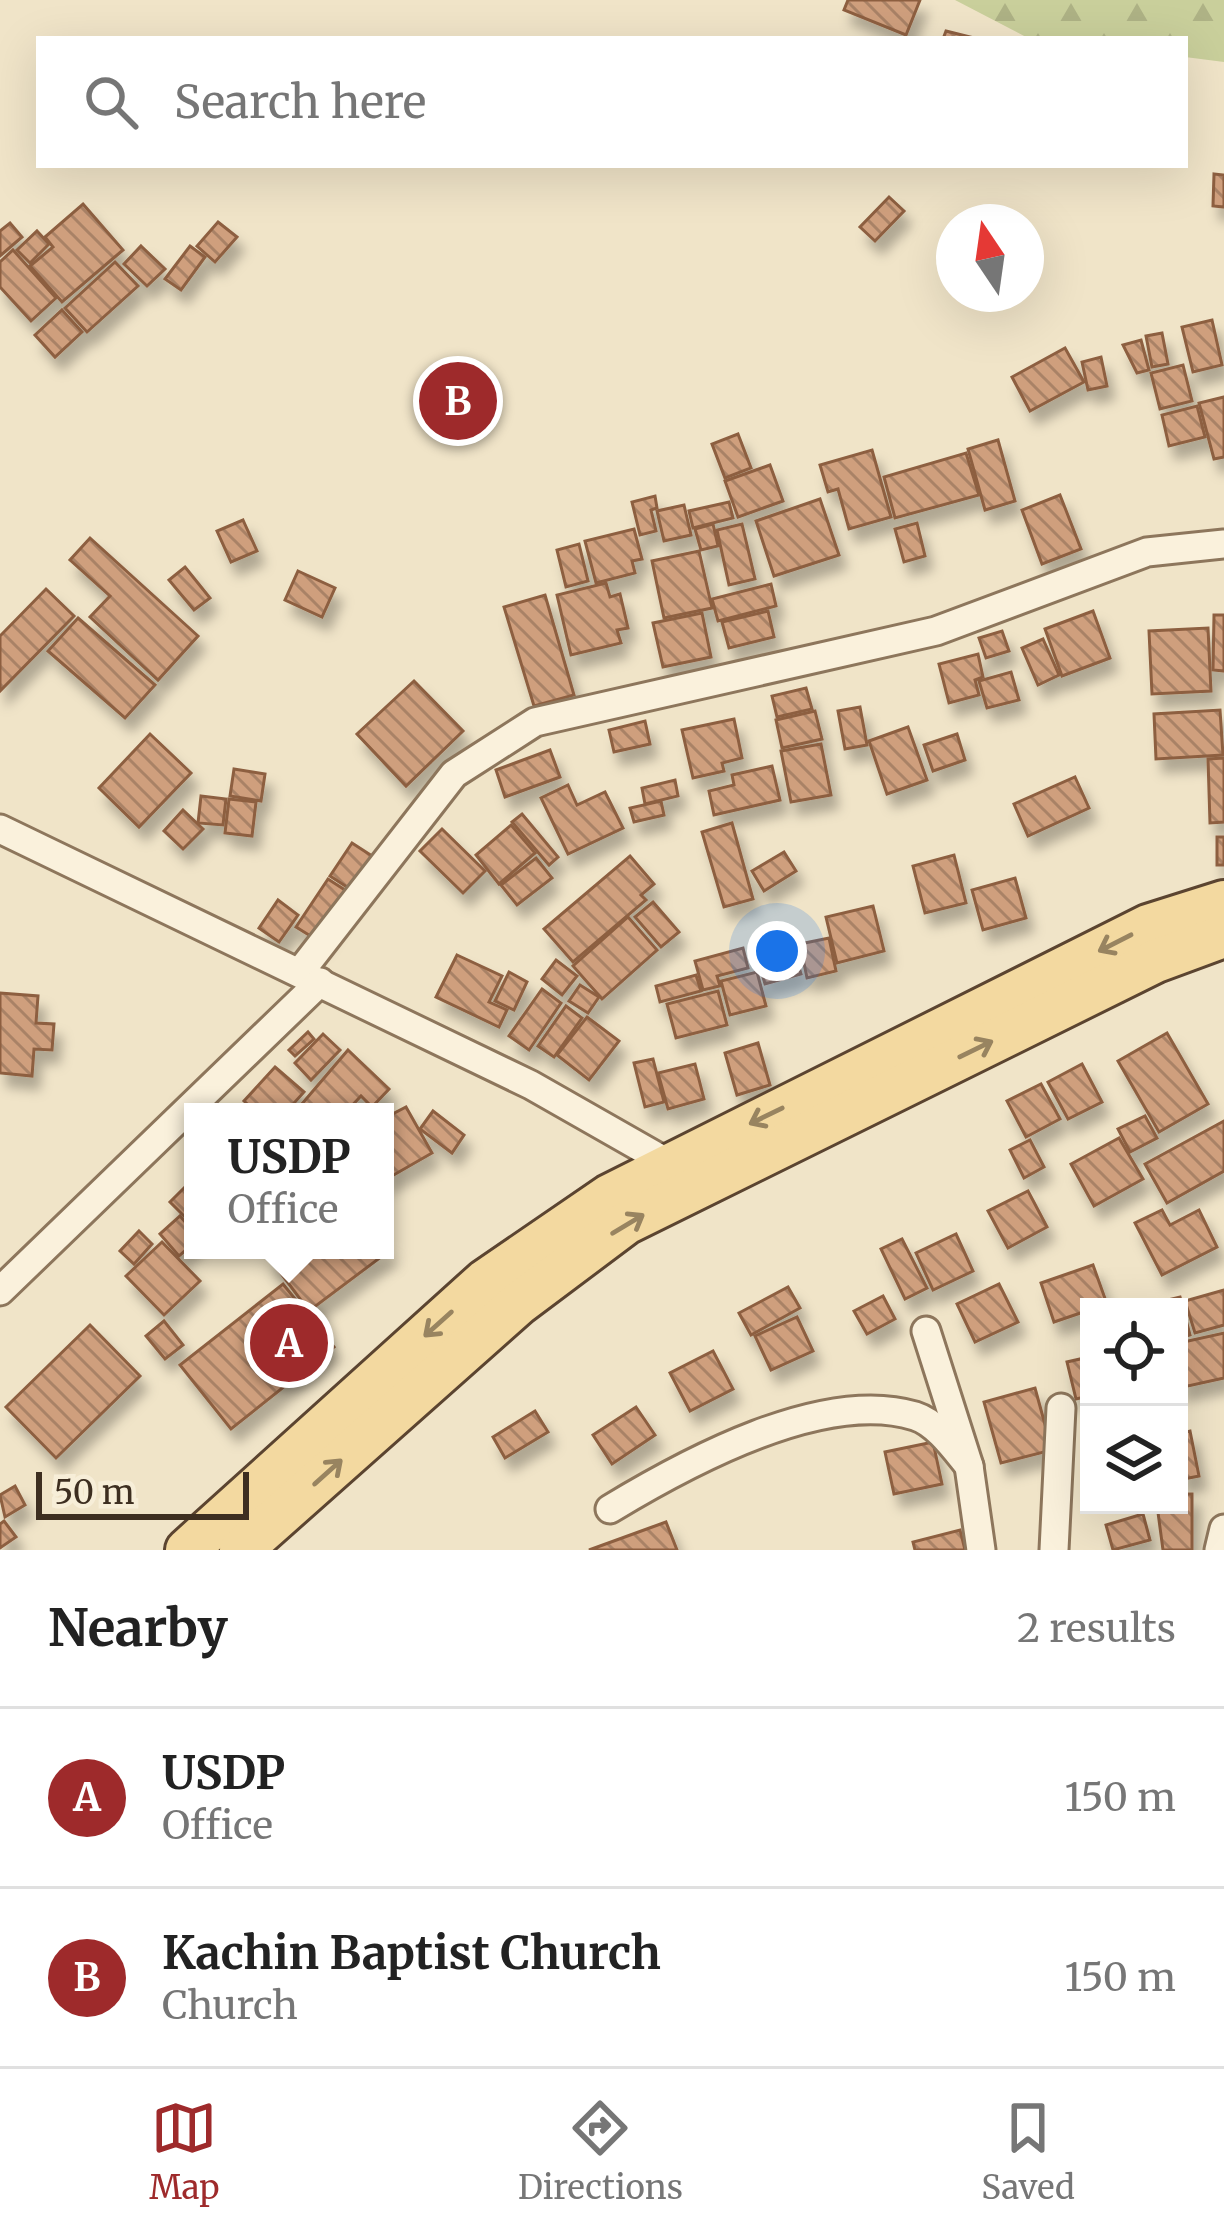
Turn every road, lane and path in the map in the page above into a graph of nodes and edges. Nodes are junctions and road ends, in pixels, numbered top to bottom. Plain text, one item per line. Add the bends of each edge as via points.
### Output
1 (1224, 544) edge
2 (0, 829) edge
3 (1224, 902) edge
4 (1224, 936) edge
5 (310, 977) junction
6 (186, 1103) edge
7 (184, 1105) edge
8 (686, 1174) junction
9 (0, 1291) edge
10 (926, 1331) dead end
11 (1061, 1408) dead end
12 (969, 1466) junction
13 (610, 1509) dead end
14 (1224, 1529) edge
15 (268, 1541) edge
16 (187, 1550) edge
17 (981, 1550) edge
18 (1054, 1550) edge
19 (1219, 1550) edge

1 - 5 street via 1147,552 936,631 535,722 454,773
2 - 5 street
3 -> 8 main road via 1148,926
8 -> 4 main road
5 - 6 street
5 - 8 street via 531,1085
7 - 9 street
15 -> 8 main road via 555,1274
8 -> 16 main road via 609,1196 485,1281
10 - 12 street
11 - 18 street
12 - 13 street via 919,1417 880,1411 767,1429 693,1459
12 - 17 street
14 - 19 street

